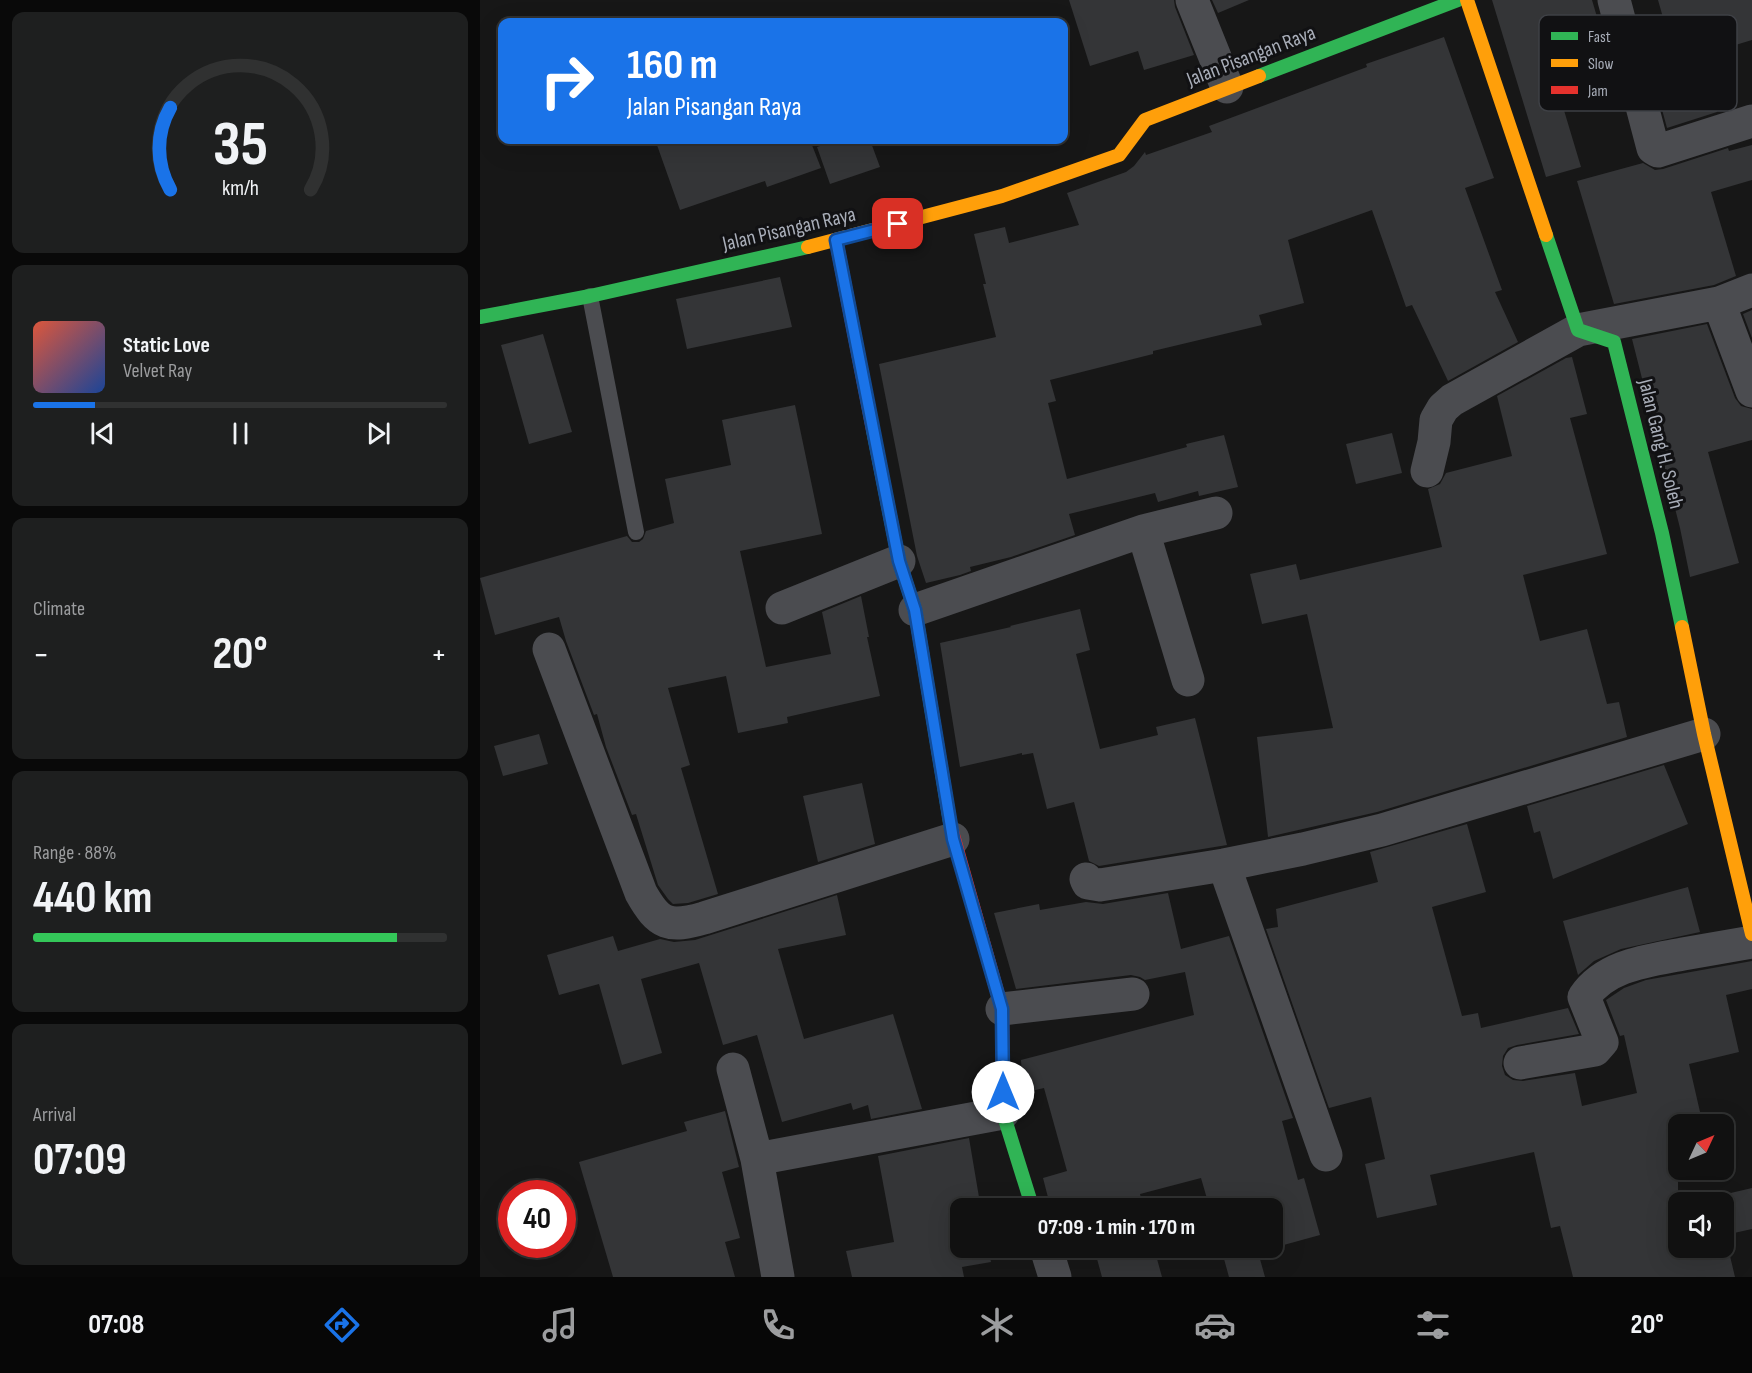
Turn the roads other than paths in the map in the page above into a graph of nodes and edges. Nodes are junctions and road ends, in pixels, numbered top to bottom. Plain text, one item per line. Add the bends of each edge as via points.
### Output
1 (1192, 0) edge
2 (1458, 0) edge
3 (1467, 0) edge
4 (1614, 0) edge
5 (1618, 15) edge
6 (1227, 87) junction
7 (1643, 111) edge
8 (1752, 121) edge
9 (836, 240) junction
10 (1752, 290) edge
11 (590, 296) junction
12 (1719, 303) junction
13 (480, 317) edge
14 (1578, 330) junction
15 (1752, 392) edge
16 (1427, 471) dead end
17 (1216, 513) dead end
18 (1143, 531) junction
19 (636, 532) dead end
20 (899, 561) junction
21 (782, 608) dead end
22 (915, 610) junction
23 (549, 649) dead end
24 (1188, 680) dead end
25 (1704, 735) junction
26 (953, 839) junction
27 (1224, 865) junction
28 (1086, 879) dead end
29 (1752, 934) edge
30 (1752, 942) edge
31 (1132, 994) dead end
32 (1002, 1009) junction
33 (1520, 1064) dead end
34 (733, 1070) dead end
35 (1003, 1113) junction
36 (1326, 1155) dead end
37 (756, 1159) junction
38 (1030, 1198) edge
39 (1049, 1258) edge
40 (778, 1277) edge
41 (1055, 1277) edge

1 - 6 street
2 - 6 street, Jalan Pisangan Raya
3 - 14 street
4 - 5 street
6 - 9 street, Jalan Pisangan Raya via 1145,120 1119,155 1002,196
7 - 8 street via 1653,148 1658,151
9 - 11 street, Jalan Pisangan Raya
9 - 20 street
10 - 12 street
11 - 13 street, Jalan Pisangan Raya
11 - 19 lane
12 - 14 street
12 - 15 street
14 - 16 street via 1452,399 1436,420
14 - 25 street, Jalan Gang H. Soleh via 1614,342 1662,533
17 - 18 street
18 - 22 street
18 - 24 street
20 - 21 street
20 - 22 street
22 - 26 street
23 - 26 street via 641,893 657,918 669,924 704,918
25 - 27 street via 1382,830
25 - 29 street, Jalan Gang H. Soleh
26 - 32 street
27 - 28 street via 1100,885
27 - 36 street
30 - 33 street via 1634,963 1606,976 1584,997 1602,1042 1599,1047
31 - 32 street
32 - 35 street
34 - 37 street
35 - 37 street
35 - 38 street
37 - 40 street
39 - 41 street

